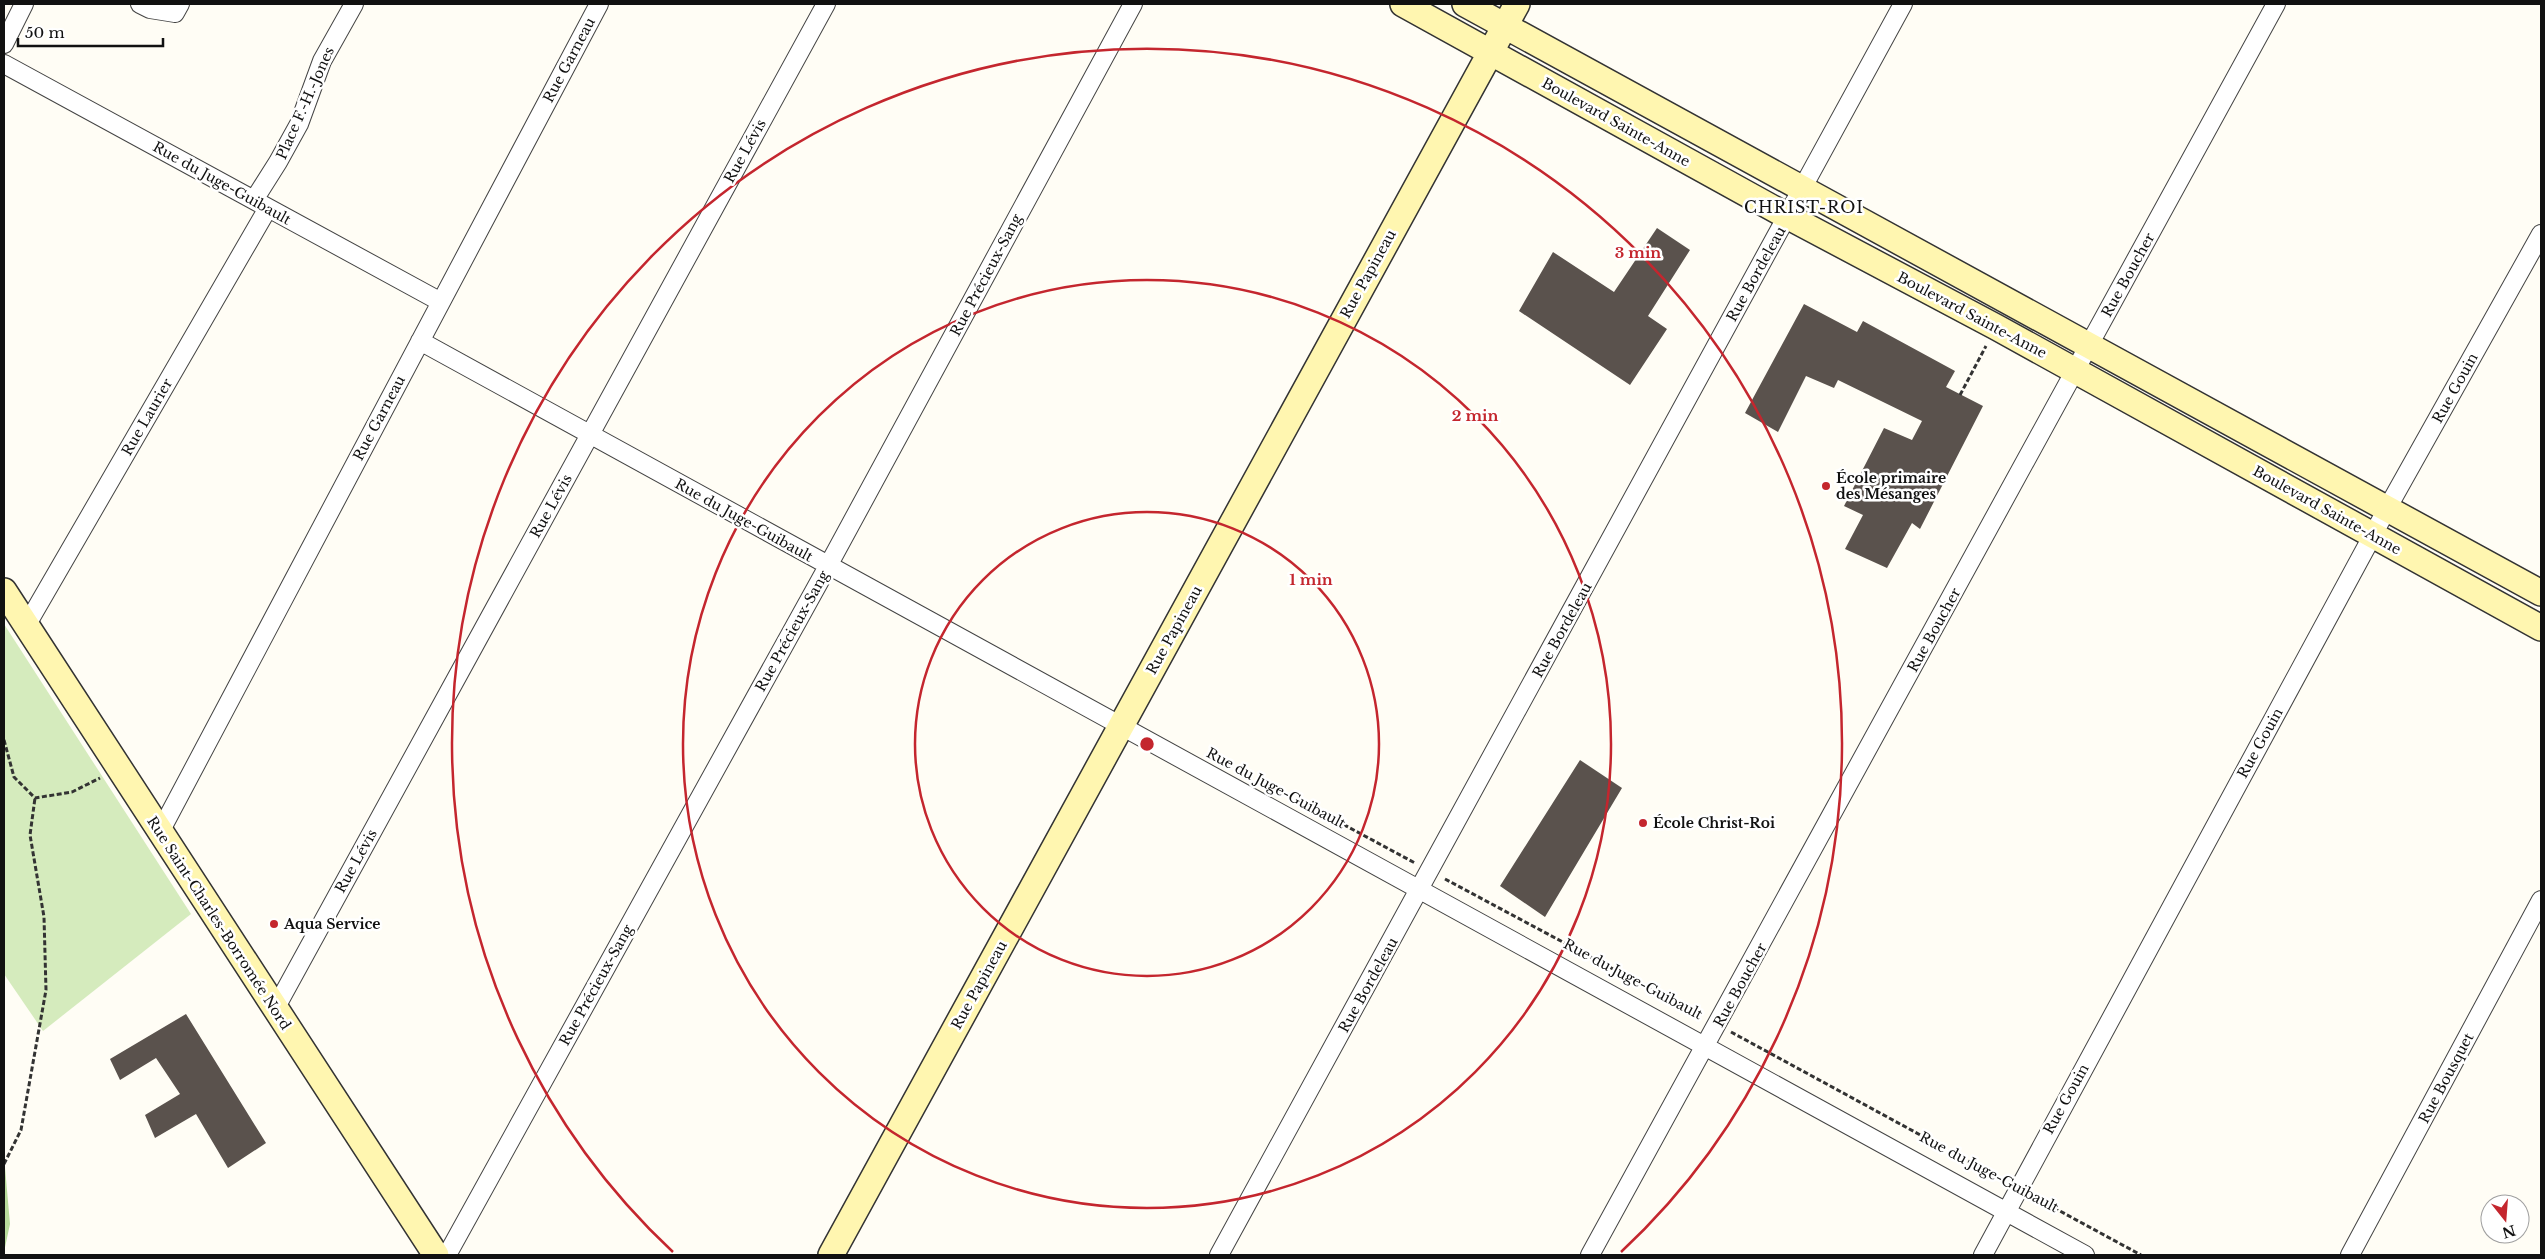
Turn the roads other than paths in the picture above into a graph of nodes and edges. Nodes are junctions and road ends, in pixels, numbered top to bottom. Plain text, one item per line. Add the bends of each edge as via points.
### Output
1 (24, 4) edge
2 (140, 4) edge
3 (180, 4) edge
4 (354, 4) edge
5 (598, 4) edge
6 (826, 4) edge
7 (1133, 4) edge
8 (1402, 4) edge
9 (1465, 4) edge
10 (1516, 4) edge
11 (1903, 4) edge
12 (2276, 4) edge
13 (1504, 26) junction
14 (4, 44) edge
15 (1490, 52) junction
16 (4, 64) edge
17 (1802, 189) junction
18 (261, 204) junction
19 (1788, 216) junction
20 (2541, 234) edge
21 (440, 302) junction
22 (420, 341) junction
23 (2090, 344) junction
24 (2075, 371) junction
25 (590, 435) junction
26 (2388, 507) junction
27 (2373, 536) junction
28 (828, 566) junction
29 (4, 591) edge
30 (2541, 592) edge
31 (26, 626) junction
32 (2541, 628) edge
33 (1120, 727) junction
34 (160, 832) junction
35 (1420, 891) junction
36 (2541, 900) edge
37 (275, 1009) junction
38 (1705, 1048) junction
39 (2007, 1211) junction
40 (436, 1255) edge
41 (447, 1255) edge
42 (830, 1255) edge
43 (1219, 1255) edge
44 (1590, 1255) edge
45 (1983, 1255) edge
46 (2085, 1255) edge
47 (2350, 1255) edge

1 - 14 street
2 - 3 street via 175,13
4 - 18 street, Place F.-H.-Jones via 322,61 299,124 278,162
5 - 21 street, Rue Garneau
6 - 25 street, Rue Lévis
7 - 28 street, Rue Précieux-Sang
8 - 15 street, Boulevard Sainte-Anne
9 - 13 street
10 - 13 street, Rue Papineau
11 - 17 street, Rue Bordeleau
12 - 23 street, Rue Boucher
13 - 15 street, Rue Papineau
13 - 17 street
15 - 19 street, Boulevard Sainte-Anne
15 - 33 street, Rue Papineau
16 - 18 street, Rue du Juge-Guibault
17 - 19 street, Rue Bordeleau
17 - 23 street
18 - 21 street, Rue du Juge-Guibault
18 - 31 street, Rue Laurier
19 - 24 street, Boulevard Sainte-Anne
19 - 35 street, Rue Bordeleau
20 - 26 street, Rue Gouin
21 - 22 street, Rue Garneau
22 - 25 street, Rue du Juge-Guibault
22 - 34 street, Rue Garneau
23 - 24 street, Rue Boucher
23 - 26 street
24 - 27 street, Boulevard Sainte-Anne
24 - 38 street, Rue Boucher
25 - 28 street, Rue du Juge-Guibault
25 - 37 street, Rue Lévis
26 - 27 street, Rue Gouin
26 - 30 street
27 - 32 street, Boulevard Sainte-Anne
27 - 39 street, Rue Gouin
28 - 33 street, Rue du Juge-Guibault
28 - 41 street, Rue Précieux-Sang
29 - 31 street, Rue Saint-Charles-Borromée Nord
31 - 34 street, Rue Saint-Charles-Borromée Nord
33 - 35 street, Rue du Juge-Guibault
33 - 42 street, Rue Papineau
34 - 37 street, Rue Saint-Charles-Borromée Nord
35 - 38 street, Rue du Juge-Guibault
35 - 43 street, Rue Bordeleau
36 - 47 street, Rue Bousquet
37 - 40 street, Rue Saint-Charles-Borromée Nord
38 - 39 street, Rue du Juge-Guibault
38 - 44 street, Rue Boucher
39 - 45 street, Rue Gouin
39 - 46 street, Rue du Juge-Guibault

